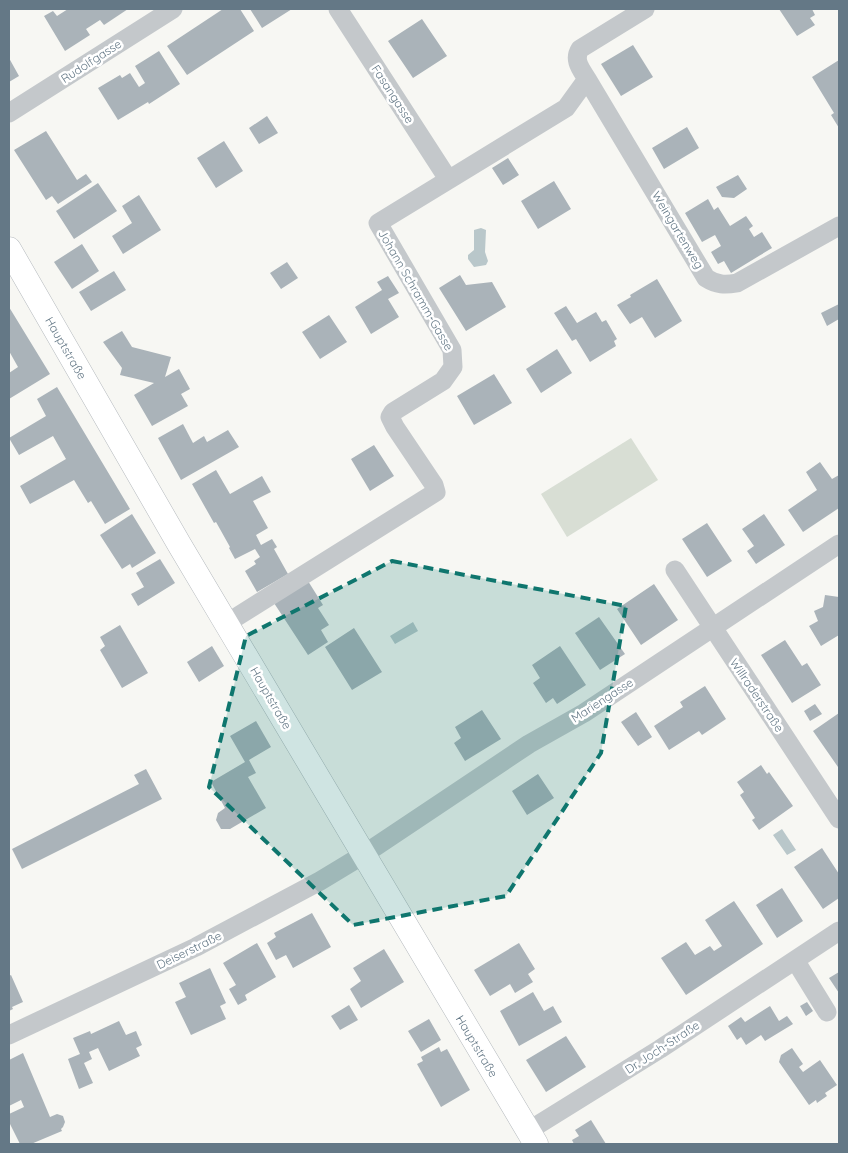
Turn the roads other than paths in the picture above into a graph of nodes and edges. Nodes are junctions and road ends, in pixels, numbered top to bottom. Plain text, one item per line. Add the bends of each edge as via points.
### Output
1 (172, 9) edge
2 (338, 9) edge
3 (645, 9) edge
4 (587, 79) junction
5 (9, 113) edge
6 (448, 179) junction
7 (839, 226) edge
8 (9, 249) edge
9 (839, 544) edge
10 (675, 570) dead end
11 (227, 623) junction
12 (712, 628) junction
13 (839, 819) edge
14 (363, 855) junction
15 (839, 931) edge
16 (795, 960) junction
17 (827, 1012) dead end
18 (9, 1035) edge
19 (532, 1138) edge

1 - 5 street, Rudolfgasse
2 - 6 street, Fasangasse
3 - 4 street via 580,49 576,54 577,62
4 - 6 street, Johann Schramm-Gasse via 566,108
4 - 7 street, Weingartenweg via 706,278 716,284 737,283
6 - 11 street, Johann Schramm-Gasse via 378,224 452,350 453,367 443,381 390,416 436,492
8 - 11 main road, Hauptstraße via 178,544
9 - 12 street, Mariengasse
10 - 12 street, Willraderstraße
11 - 14 main road, Hauptstraße
12 - 13 street, Willraderstraße
12 - 14 street, Mariengasse via 584,713 529,744
14 - 18 street, Deiserstraße via 196,948
14 - 19 main road, Hauptstraße
15 - 16 street, Dr. Joch-Straße
16 - 17 street
16 - 19 street, Dr. Joch-Straße

